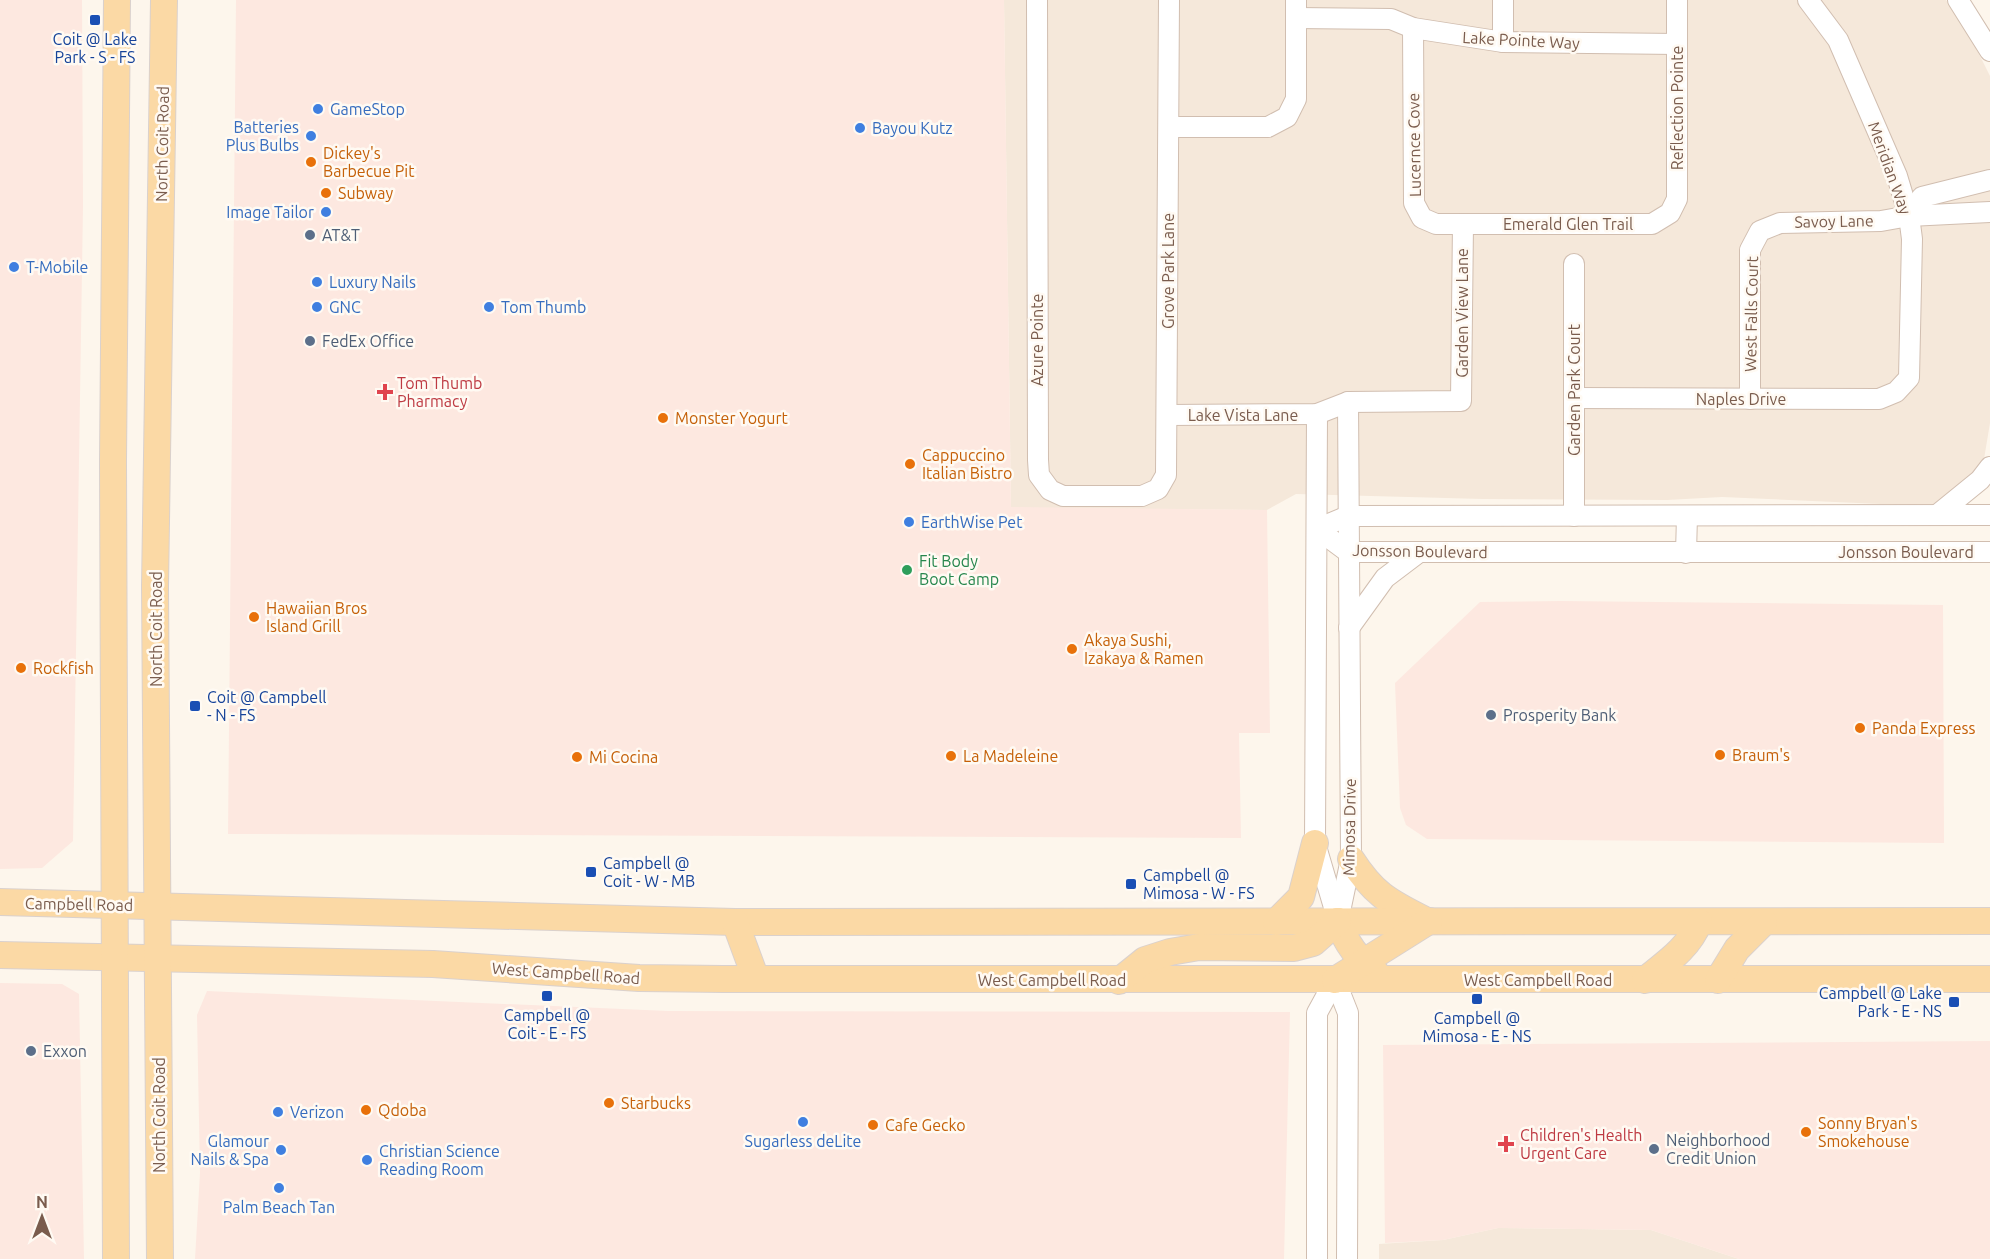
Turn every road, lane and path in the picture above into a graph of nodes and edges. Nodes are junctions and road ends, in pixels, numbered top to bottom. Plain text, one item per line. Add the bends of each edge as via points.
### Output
1 (117, 0) edge
2 (164, 0) edge
3 (1037, 0) edge
4 (1169, 0) edge
5 (1503, 0) edge
6 (1677, 0) edge
7 (1808, 0) edge
8 (1958, 0) edge
9 (1296, 9) edge
10 (1413, 28) junction
11 (1503, 42) junction
12 (1677, 44) junction
13 (1990, 51) edge
14 (1168, 127) junction
15 (1990, 180) edge
16 (1990, 212) edge
17 (1670, 213) joint
18 (1909, 216) junction
19 (1463, 224) junction
20 (1760, 231) joint
21 (1574, 264) dead end
22 (1904, 386) joint
23 (1574, 398) junction
24 (1750, 399) junction
25 (1461, 401) joint
26 (1348, 402) junction
27 (1317, 414) junction
28 (1168, 415) junction
29 (1990, 467) edge
30 (156, 470) junction
31 (114, 472) junction
32 (1937, 515) junction
33 (1990, 515) edge
34 (1348, 516) junction
35 (1574, 516) junction
36 (1687, 516) junction
37 (1317, 529) junction
38 (1348, 552) junction
39 (1990, 552) edge
40 (1418, 553) junction
41 (1686, 553) junction
42 (1349, 628) junction
43 (1316, 705) junction
44 (1350, 714) junction
45 (1315, 843) junction
46 (1351, 859) junction
47 (0, 902) edge
48 (114, 904) junction
49 (158, 906) junction
50 (1338, 921) junction
51 (1429, 921) junction
52 (1990, 921) edge
53 (735, 922) junction
54 (1276, 922) junction
55 (1700, 922) junction
56 (1764, 922) junction
57 (1312, 944) junction
58 (0, 956) edge
59 (114, 958) junction
60 (159, 958) junction
61 (1362, 962) junction
62 (723, 979) junction
63 (756, 979) junction
64 (1990, 979) edge
65 (1335, 980) junction
66 (1645, 980) junction
67 (1718, 980) junction
68 (1119, 981) junction
69 (1388, 981) junction
70 (1348, 1223) junction
71 (1317, 1250) edge
72 (118, 1257) edge
73 (160, 1259) edge
74 (1347, 1259) edge

1 - 31 main road
2 - 30 main road, North Coit Road
3 - 28 street, Azure Pointe via 1039,475 1050,489 1063,496 1142,496 1158,489 1166,475
4 - 14 street
5 - 11 street
6 - 12 street, Reflection Pointe
7 - 18 street, Meridian Way via 1838,40 1897,176
8 - 13 street
9 - 10 street, Lake Pointe Way via 1381,18
9 - 14 street via 1296,99 1287,117 1268,127
10 - 11 street, Lake Pointe Way
10 - 19 street, Lucernce Cove via 1414,203 1422,218 1436,224
11 - 12 street, Lake Pointe Way
12 - 17 street, Reflection Pointe via 1677,199
14 - 28 street, Grove Park Lane
15 - 18 street via 1922,197
16 - 18 street, Savoy Lane
17 - 19 street, Emerald Glen Trail via 1652,224
18 - 20 street, Savoy Lane via 1780,223
18 - 22 street, Meridian Way via 1911,364
19 - 25 street, Garden View Lane
20 - 24 street, West Falls Court via 1750,250
21 - 23 street, Garden Park Court
22 - 24 street, Naples Drive via 1879,399
23 - 24 street, Naples Drive
23 - 35 street, Garden Park Court
25 - 26 street, Lake Vista Lane
26 - 27 street, Lake Vista Lane
26 - 34 street
27 - 28 street, Lake Vista Lane
27 - 37 street, Lake Vista Lane
29 - 32 street
30 - 31 main road
30 - 49 main road, North Coit Road
31 - 48 main road
32 - 33 street, Jonsson Boulevard
32 - 36 street, Jonsson Boulevard
34 - 35 street, Jonsson Boulevard
34 - 37 street, Jonsson Boulevard
34 - 38 street, Mimosa Drive
35 - 36 street, Jonsson Boulevard
36 - 41 street
37 - 38 street, Jonsson Boulevard
37 - 43 street, Mimosa Drive
38 - 40 street, Jonsson Boulevard
38 - 42 street, Mimosa Drive
39 - 41 street, Jonsson Boulevard
40 - 41 street, Jonsson Boulevard
40 - 42 street via 1385,578
42 - 44 street, Mimosa Drive
43 - 44 street
43 - 45 street, Mimosa Drive
44 - 46 street, Mimosa Drive
45 - 50 street, Mimosa Drive
45 - 54 main road via 1301,897
46 - 50 street, Mimosa Drive
46 - 51 main road via 1368,885 1392,903
47 - 48 main road, Campbell Road
48 - 49 main road, Campbell Road
48 - 59 main road
49 - 53 main road
49 - 60 main road, North Coit Road
50 - 51 main road
50 - 54 main road
50 - 57 main road
50 - 61 main road via 1346,942
51 - 55 main road
51 - 61 main road
52 - 56 main road
53 - 54 main road
53 - 62 main road
53 - 63 main road
54 - 57 main road via 1295,928
55 - 56 main road
55 - 66 main road via 1694,937 1677,955
56 - 67 main road via 1737,949
57 - 65 main road
57 - 68 main road via 1294,948 1199,947 1170,952 1145,960
58 - 59 main road
59 - 60 main road, West Campbell Road
59 - 72 main road
60 - 62 main road, West Campbell Road via 433,964 639,978
60 - 73 main road, North Coit Road
61 - 65 main road
61 - 69 main road
62 - 63 main road, West Campbell Road
63 - 68 main road, West Campbell Road
64 - 67 main road, West Campbell Road
65 - 68 main road, West Campbell Road
65 - 69 main road, West Campbell Road
65 - 70 street via 1348,1013
65 - 71 street via 1317,1013
66 - 67 main road, West Campbell Road
66 - 69 main road, West Campbell Road
70 - 71 street
70 - 74 street

